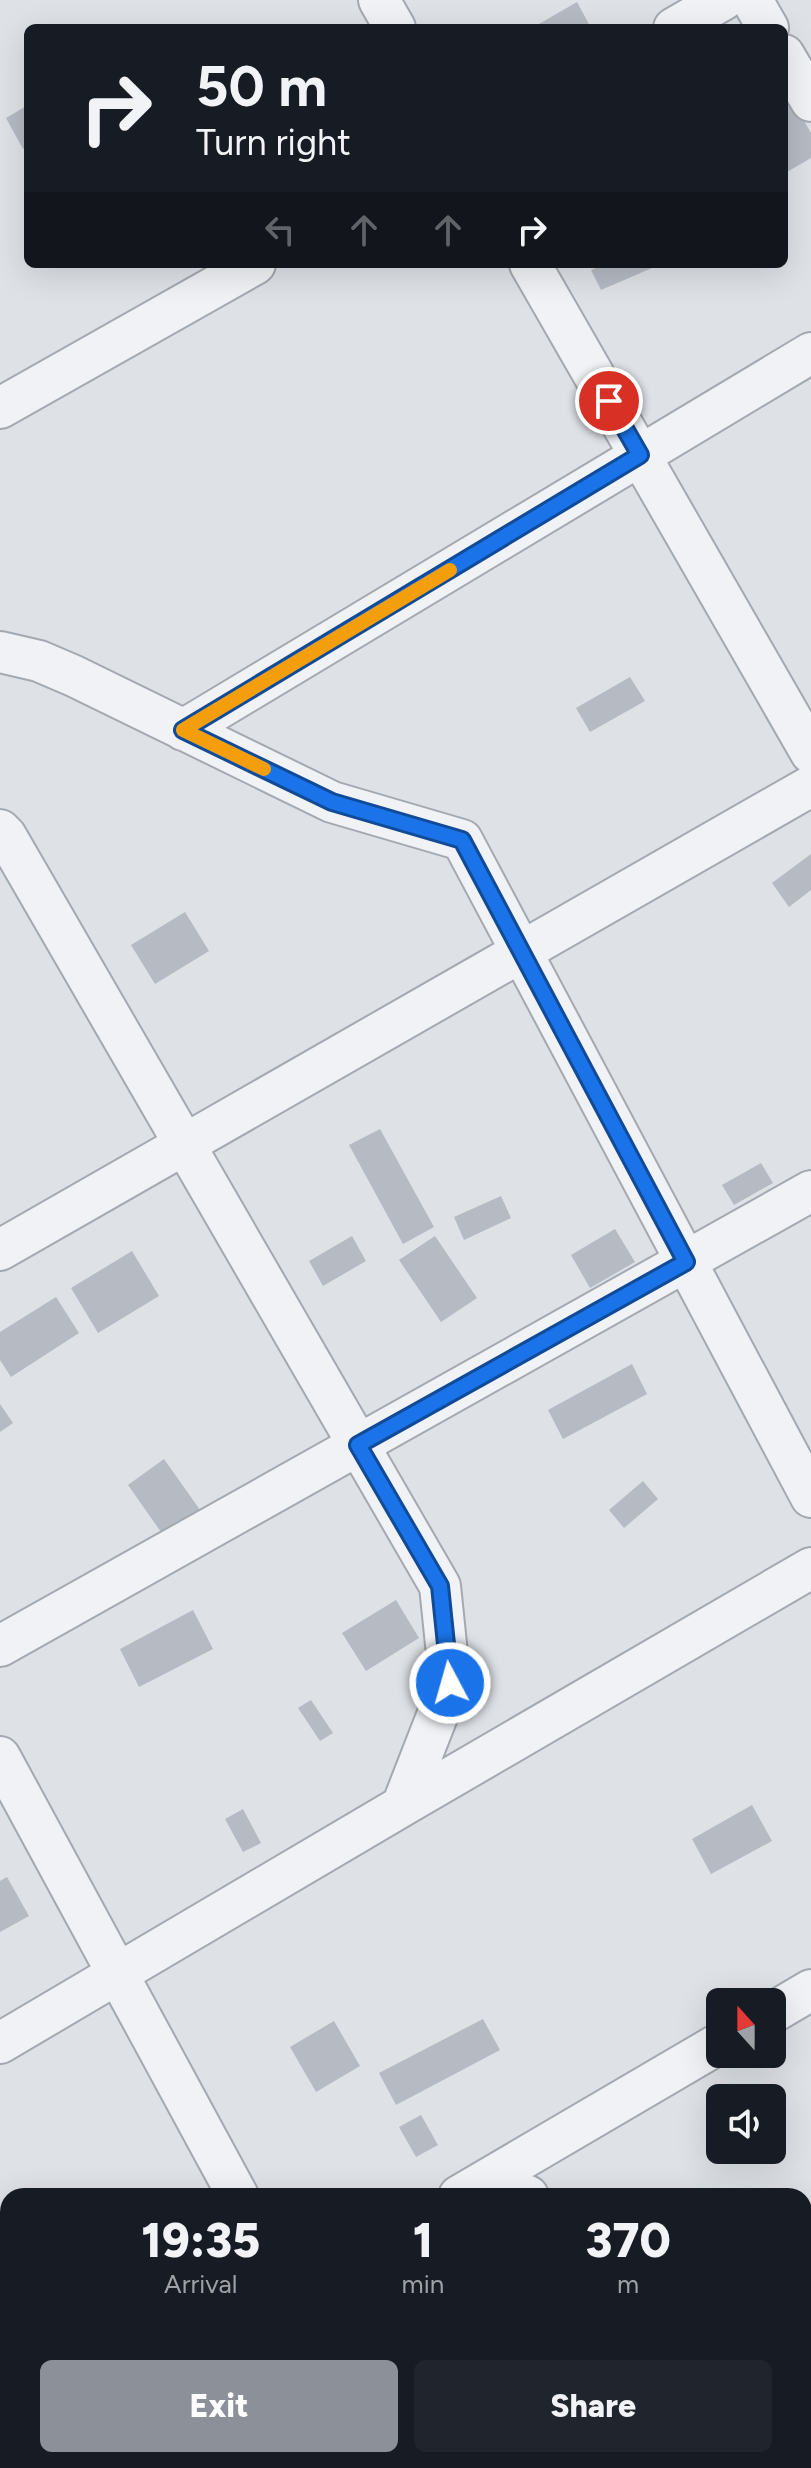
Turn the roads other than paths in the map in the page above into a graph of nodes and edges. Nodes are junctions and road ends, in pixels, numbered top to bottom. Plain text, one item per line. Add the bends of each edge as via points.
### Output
1 (379, 0) edge
2 (723, 0) edge
3 (752, 0) edge
4 (393, 24) edge
5 (681, 24) edge
6 (766, 24) edge
7 (788, 62) edge
8 (811, 101) edge
9 (248, 268) edge
10 (532, 268) edge
11 (811, 353) edge
12 (0, 408) edge
13 (640, 455) junction
14 (0, 652) edge
15 (183, 730) junction
16 (811, 753) edge
17 (811, 786) edge
18 (0, 830) edge
19 (521, 952) junction
20 (185, 1144) junction
21 (811, 1191) edge
22 (0, 1250) edge
23 (686, 1262) junction
24 (358, 1445) junction
25 (811, 1497) edge
26 (811, 1568) edge
27 (0, 1646) edge
28 (0, 1757) edge
29 (402, 1806) junction
30 (118, 1974) junction
31 (811, 1990) edge
32 (786, 2005) edge
33 (0, 2043) edge
34 (706, 2051) edge
35 (474, 2187) edge
36 (234, 2188) edge

1 - 4 street
2 - 5 street
3 - 6 street
7 - 8 street
9 - 12 street
10 - 13 street
11 - 13 street
13 - 15 street
13 - 16 street
14 - 15 street via 39,661
15 - 19 street via 332,802 462,840
17 - 19 street
18 - 20 street
19 - 20 street
19 - 23 street
20 - 22 street
20 - 24 street
21 - 23 street
23 - 24 street
23 - 25 street
24 - 27 street
24 - 29 street via 440,1586 450,1683
26 - 29 street
28 - 30 street
29 - 30 street
30 - 33 street
30 - 36 street
31 - 32 street
34 - 35 street

